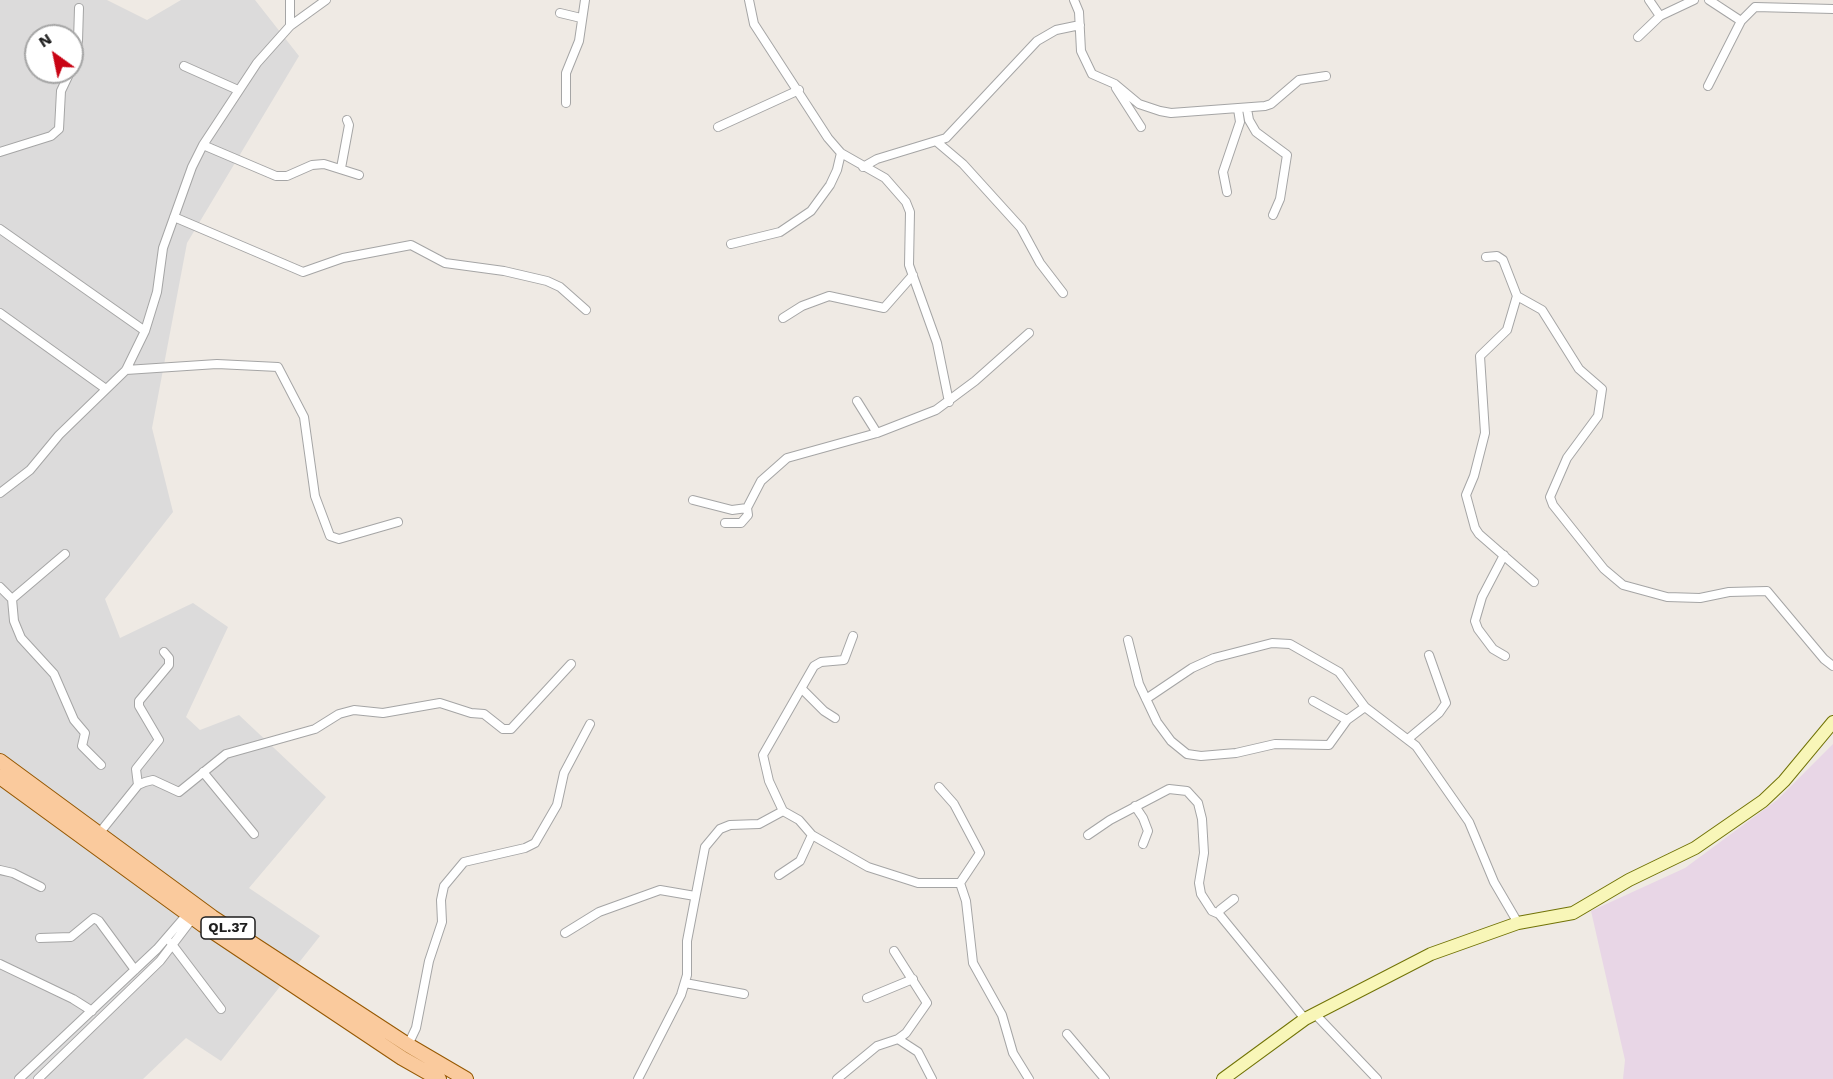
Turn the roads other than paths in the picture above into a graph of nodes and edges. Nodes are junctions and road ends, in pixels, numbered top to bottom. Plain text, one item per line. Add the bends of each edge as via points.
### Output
1 (290, 0) edge
2 (326, 0) edge
3 (585, 0) edge
4 (749, 0) edge
5 (1074, 0) edge
6 (1649, 0) edge
7 (1694, 0) edge
8 (1709, 0) edge
9 (79, 8) dead end
10 (1833, 9) edge
11 (560, 13) dead end
12 (1660, 16) junction
13 (581, 18) junction
14 (1741, 21) junction
15 (79, 24) edge
16 (290, 26) junction
17 (1080, 26) junction
18 (1638, 37) dead end
19 (184, 66) dead end
20 (1326, 76) dead end
21 (65, 84) edge
22 (1115, 84) junction
23 (1708, 86) dead end
24 (238, 90) junction
25 (799, 90) junction
26 (566, 103) dead end
27 (1242, 109) junction
28 (347, 120) dead end
29 (718, 127) dead end
30 (1141, 127) dead end
31 (937, 142) junction
32 (203, 145) junction
33 (0, 152) edge
34 (841, 153) junction
35 (863, 167) junction
36 (341, 168) junction
37 (359, 175) dead end
38 (1227, 192) dead end
39 (1273, 215) dead end
40 (174, 217) junction
41 (0, 229) edge
42 (731, 244) dead end
43 (1486, 257) dead end
44 (913, 275) junction
45 (1063, 292) dead end
46 (1517, 296) junction
47 (586, 310) dead end
48 (0, 313) edge
49 (783, 318) dead end
50 (146, 332) junction
51 (1029, 333) dead end
52 (126, 370) junction
53 (106, 389) junction
54 (857, 401) dead end
55 (949, 402) junction
56 (877, 433) junction
57 (0, 493) edge
58 (693, 500) dead end
59 (747, 508) junction
60 (398, 522) dead end
61 (725, 523) dead end
62 (66, 554) dead end
63 (1504, 555) junction
64 (1534, 582) dead end
65 (0, 586) edge
66 (12, 599) junction
67 (853, 636) dead end
68 (1128, 640) dead end
69 (164, 652) dead end
70 (1429, 655) dead end
71 (1505, 656) dead end
72 (571, 664) dead end
73 (1833, 666) edge
74 (802, 689) junction
75 (1146, 699) junction
76 (1312, 701) dead end
77 (1365, 707) junction
78 (835, 718) dead end
79 (1347, 720) junction
80 (1833, 722) edge
81 (590, 724) dead end
82 (1408, 739) junction
83 (0, 761) edge
84 (101, 765) dead end
85 (203, 772) junction
86 (0, 777) edge
87 (138, 785) junction
88 (939, 787) dead end
89 (1135, 806) junction
90 (783, 811) junction
91 (254, 834) dead end
92 (812, 835) junction
93 (1088, 835) dead end
94 (95, 838) junction
95 (1143, 843) dead end
96 (0, 870) edge
97 (779, 875) dead end
98 (960, 883) junction
99 (41, 887) dead end
100 (695, 896) junction
101 (1234, 899) dead end
102 (193, 911) junction
103 (1219, 914) junction
104 (1518, 923) junction
105 (565, 933) dead end
106 (40, 938) dead end
107 (170, 944) junction
108 (894, 951) dead end
109 (0, 964) edge
110 (135, 970) junction
111 (913, 979) junction
112 (685, 983) junction
113 (744, 994) dead end
114 (867, 998) dead end
115 (221, 1009) dead end
116 (92, 1011) junction
117 (1310, 1016) junction
118 (1067, 1034) dead end
119 (898, 1039) junction
120 (405, 1052) junction
121 (36, 1063) junction
122 (41, 1076) edge
123 (20, 1079) edge
124 (439, 1079) edge
125 (466, 1079) edge
126 (638, 1079) edge
127 (837, 1079) edge
128 (932, 1079) edge
129 (1029, 1079) edge
130 (1105, 1079) edge
131 (1222, 1079) edge
132 (1377, 1079) edge

1 - 16 street
2 - 16 street
3 - 13 street
4 - 25 street via 754,24
5 - 17 street
6 - 12 street
7 - 12 street
8 - 14 street
9 - 15 street
10 - 14 street via 1760,5
11 - 13 street
12 - 18 street
13 - 26 street via 579,41 566,73
14 - 23 street
16 - 24 street
17 - 22 street via 1081,51 1087,67 1097,78
17 - 31 street via 1056,30 1037,41 946,138
19 - 24 street
20 - 27 street via 1299,80 1271,104
21 - 33 street via 59,129
22 - 27 street via 1139,104 1160,111
22 - 30 street
24 - 32 street
25 - 29 street
25 - 34 street via 815,120
27 - 38 street via 1223,172
27 - 39 street via 1256,132 1287,155 1280,200
28 - 36 street
31 - 35 street via 912,147
31 - 45 street via 963,164 1021,228 1040,263
32 - 36 street via 282,177 312,165
32 - 40 street
34 - 35 street
34 - 42 street via 830,185 811,211 796,223 751,241
35 - 44 street via 885,178 906,202 910,212 909,258
36 - 37 street
40 - 47 street via 303,272 343,258 411,245 445,263 547,281
40 - 50 street via 163,248
41 - 50 street
43 - 46 street via 1503,260
44 - 49 street via 884,308 829,296
44 - 55 street via 936,343
46 - 63 street via 1507,330 1480,356 1485,433 1466,495 1475,528
46 - 73 street via 1542,310 1579,369 1602,388 1598,416 1567,458 1550,497 1604,569 1623,585 1667,597 1767,591
48 - 53 street
50 - 52 street
51 - 55 street
52 - 53 street
52 - 60 street via 217,364 278,367 304,417 315,496 330,536 339,539
53 - 57 street via 30,470
54 - 56 street
55 - 56 street
56 - 59 street via 787,458 761,481
58 - 59 street via 732,510
59 - 61 street via 748,515 741,523
62 - 66 street
63 - 64 street
63 - 71 street via 1482,597 1475,621 1493,649
65 - 66 street
66 - 84 street via 21,638 54,674 74,720 85,733 81,746
67 - 74 street via 844,660 817,663
68 - 75 street
69 - 87 street via 169,665 139,701 159,740 136,769
70 - 82 street via 1446,703
72 - 85 street via 511,729 503,729 484,714 440,703 383,712 354,710 315,729 226,754
74 - 78 street
74 - 90 street via 763,755 769,781
75 - 77 street via 1214,658 1281,642 1339,672
75 - 79 street via 1163,731 1180,750 1195,756 1236,753 1275,744 1329,745
76 - 79 street
77 - 79 street
77 - 82 street
80 - 104 main road via 1763,801 1695,848 1573,913
81 - 120 street via 564,773 557,805 535,843 464,862 444,886 442,922 429,961 416,1028
82 - 104 street via 1469,822 1494,882
83 - 94 main road, QL.37
85 - 87 street via 178,792 153,780
85 - 91 street
86 - 94 main road, QL.37
87 - 94 street
88 - 98 street via 954,804 980,853
89 - 93 street
89 - 95 street via 1148,831
89 - 103 street via 1169,789 1192,795 1200,808 1204,837 1201,894 1212,912
90 - 92 street via 799,820
90 - 100 street via 759,824 730,825 711,837 705,846
92 - 97 street via 800,861
92 - 98 street via 894,877 918,883
94 - 102 main road, QL.37
96 - 99 street
98 - 129 street via 966,901 973,963 1002,1015 1013,1053
100 - 105 street via 660,890 599,912
100 - 112 street
101 - 103 street
102 - 107 street
102 - 120 main road, QL.37
103 - 117 street
104 - 117 main road via 1431,954
106 - 110 street via 71,937 94,918
107 - 110 street
107 - 115 street
107 - 122 street
108 - 111 street
109 - 116 street
110 - 116 street
111 - 114 street
111 - 119 street via 927,1003
112 - 113 street
112 - 126 street
116 - 121 street
117 - 131 main road
117 - 132 street
118 - 130 street
119 - 127 street via 877,1046
119 - 128 street via 918,1052
120 - 124 main road, QL.37
120 - 125 main road, QL.37
121 - 122 street
121 - 123 street

